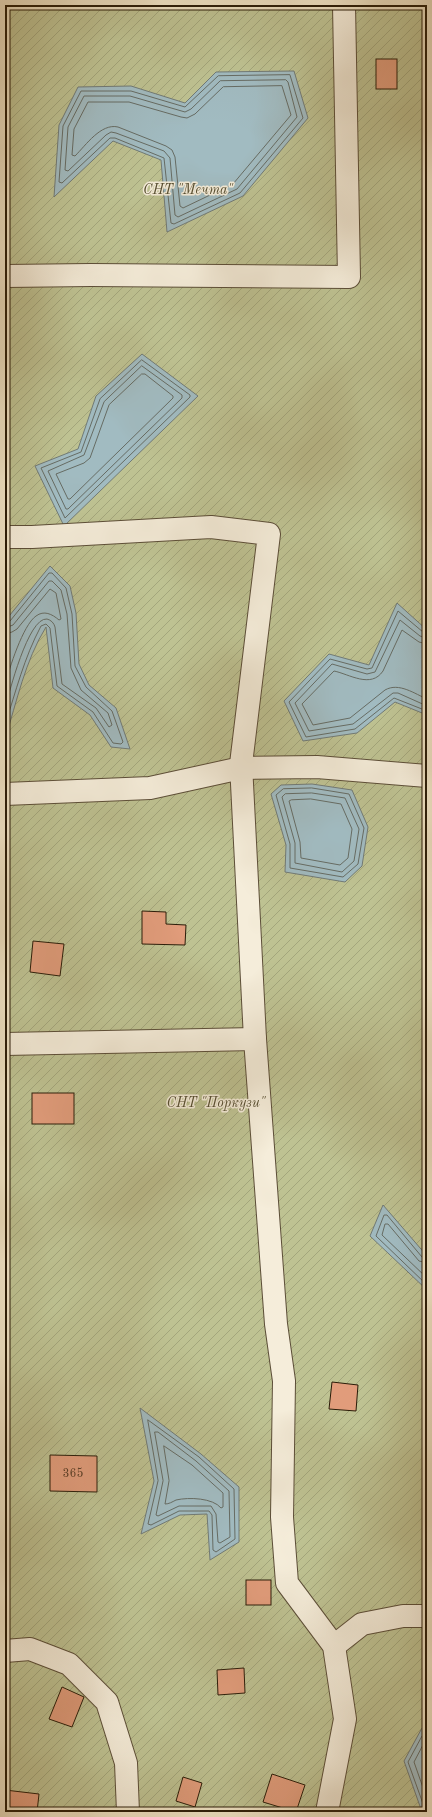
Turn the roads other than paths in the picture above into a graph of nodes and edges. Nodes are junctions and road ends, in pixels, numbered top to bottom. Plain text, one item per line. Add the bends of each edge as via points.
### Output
1 (344, 5) edge
2 (5, 276) edge
3 (5, 537) edge
4 (241, 768) junction
5 (427, 776) edge
6 (5, 794) edge
7 (255, 1039) junction
8 (5, 1044) edge
9 (427, 1616) edge
10 (334, 1646) junction
11 (5, 1651) edge
12 (128, 1812) edge
13 (327, 1812) edge

1 - 2 street via 349,277
3 - 4 street via 211,527 269,534
4 - 5 street via 317,767
4 - 6 street via 150,788
4 - 7 street
7 - 8 street
7 - 10 street via 276,1324 284,1381 282,1517 287,1583
9 - 10 street via 403,1616 362,1624
10 - 13 street via 345,1719
11 - 12 street via 30,1649 69,1664 107,1702 126,1763

